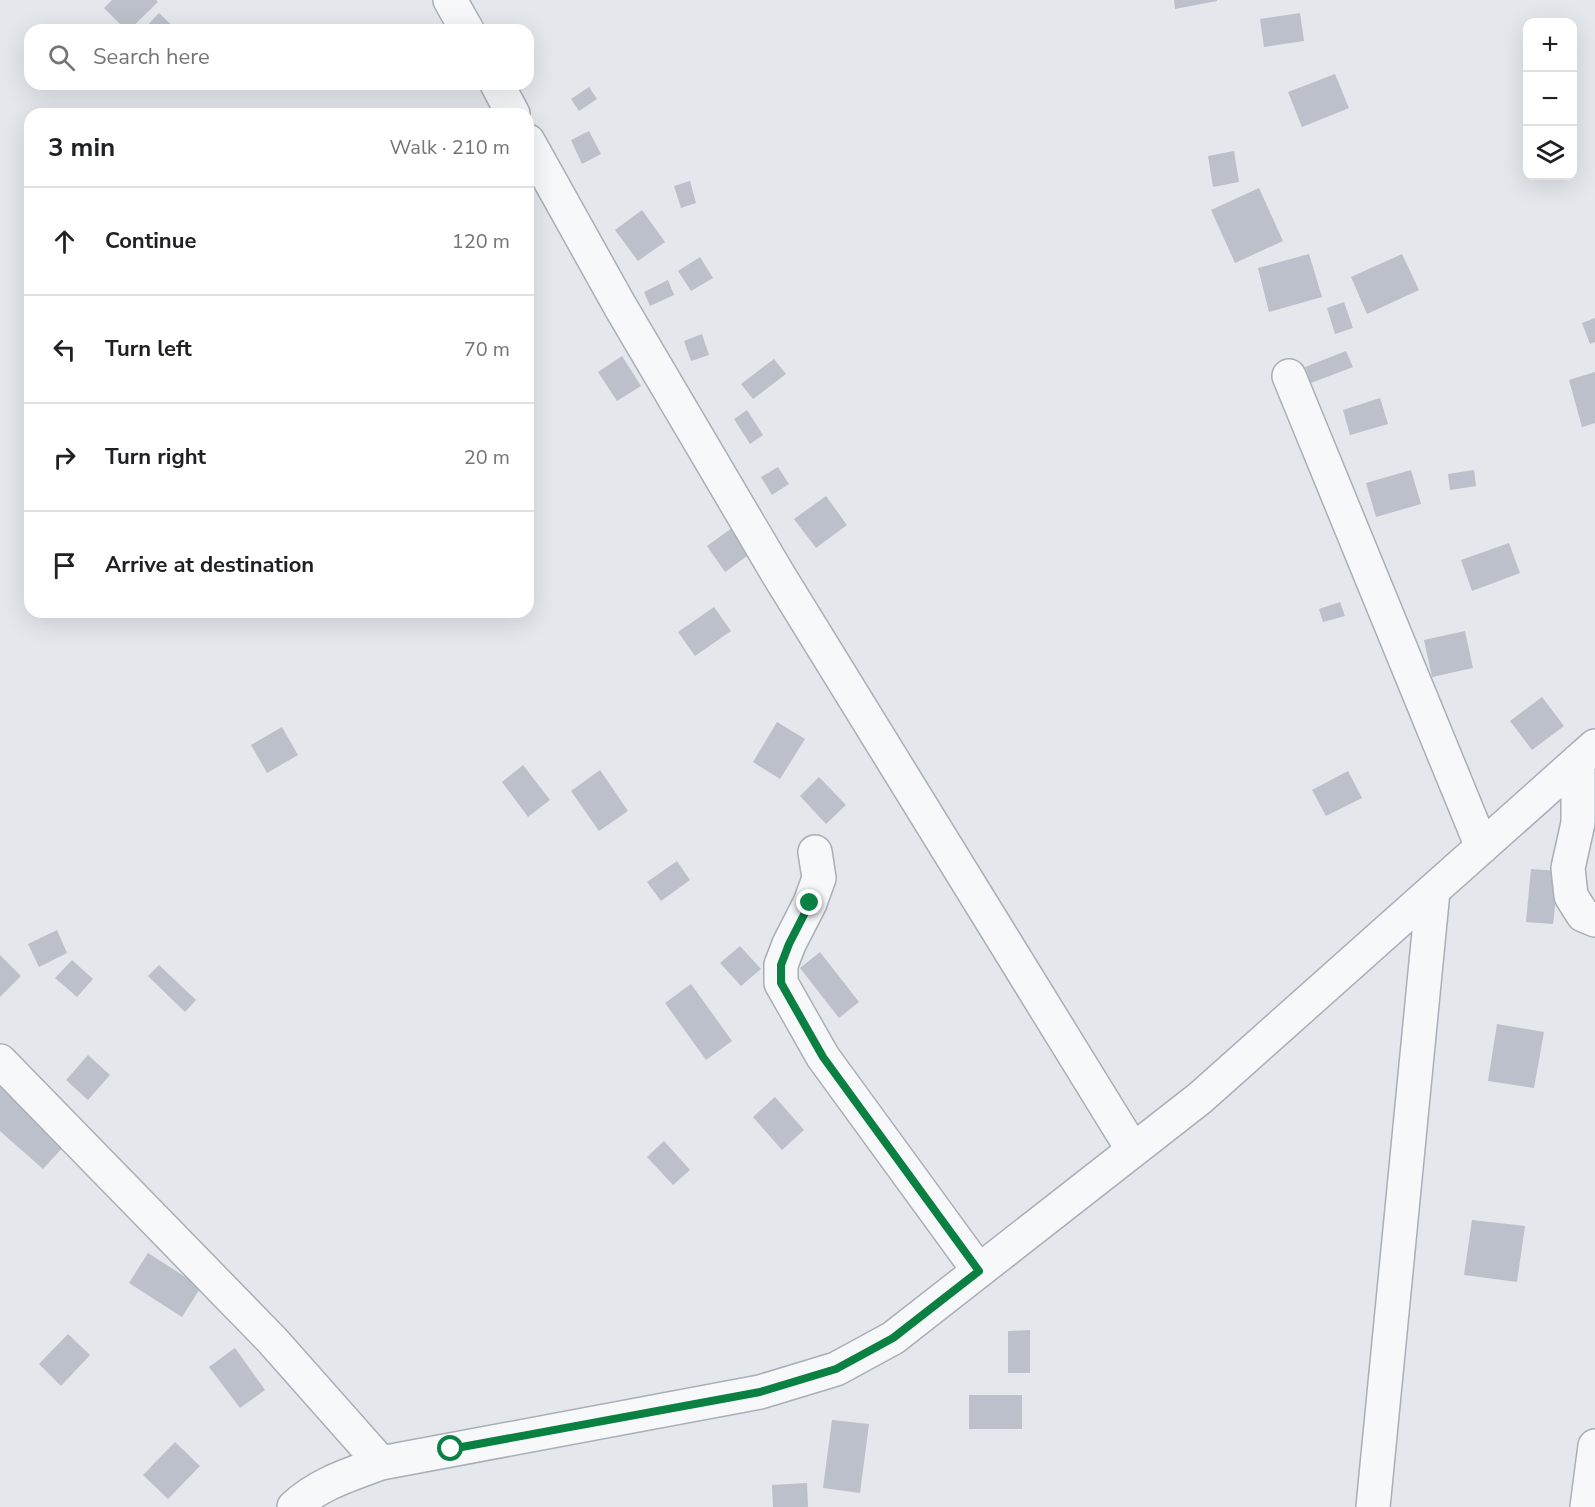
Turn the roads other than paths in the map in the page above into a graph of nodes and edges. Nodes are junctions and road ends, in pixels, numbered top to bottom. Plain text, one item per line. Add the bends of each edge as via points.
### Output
1 (450, 0) edge
2 (464, 24) edge
3 (500, 90) edge
4 (510, 108) edge
5 (534, 152) edge
6 (1289, 376) dead end
7 (1586, 754) edge
8 (1482, 847) junction
9 (815, 852) dead end
10 (1433, 891) junction
11 (1595, 920) edge
12 (0, 1061) edge
13 (1133, 1150) junction
14 (979, 1271) junction
15 (1595, 1446) edge
16 (381, 1463) junction
17 (294, 1507) edge
18 (1373, 1507) edge
19 (1587, 1507) edge

1 - 2 street
3 - 4 street
5 - 13 street via 778,574
6 - 8 street
7 - 8 street
7 - 11 street via 1568,868 1570,896 1583,915
8 - 10 street
9 - 14 street via 819,878 781,965 781,983 823,1057
10 - 13 street via 1200,1098
10 - 18 street
12 - 16 street via 272,1340
13 - 14 street
14 - 16 street via 893,1338 836,1369 760,1392
15 - 19 street
16 - 17 street via 339,1479

